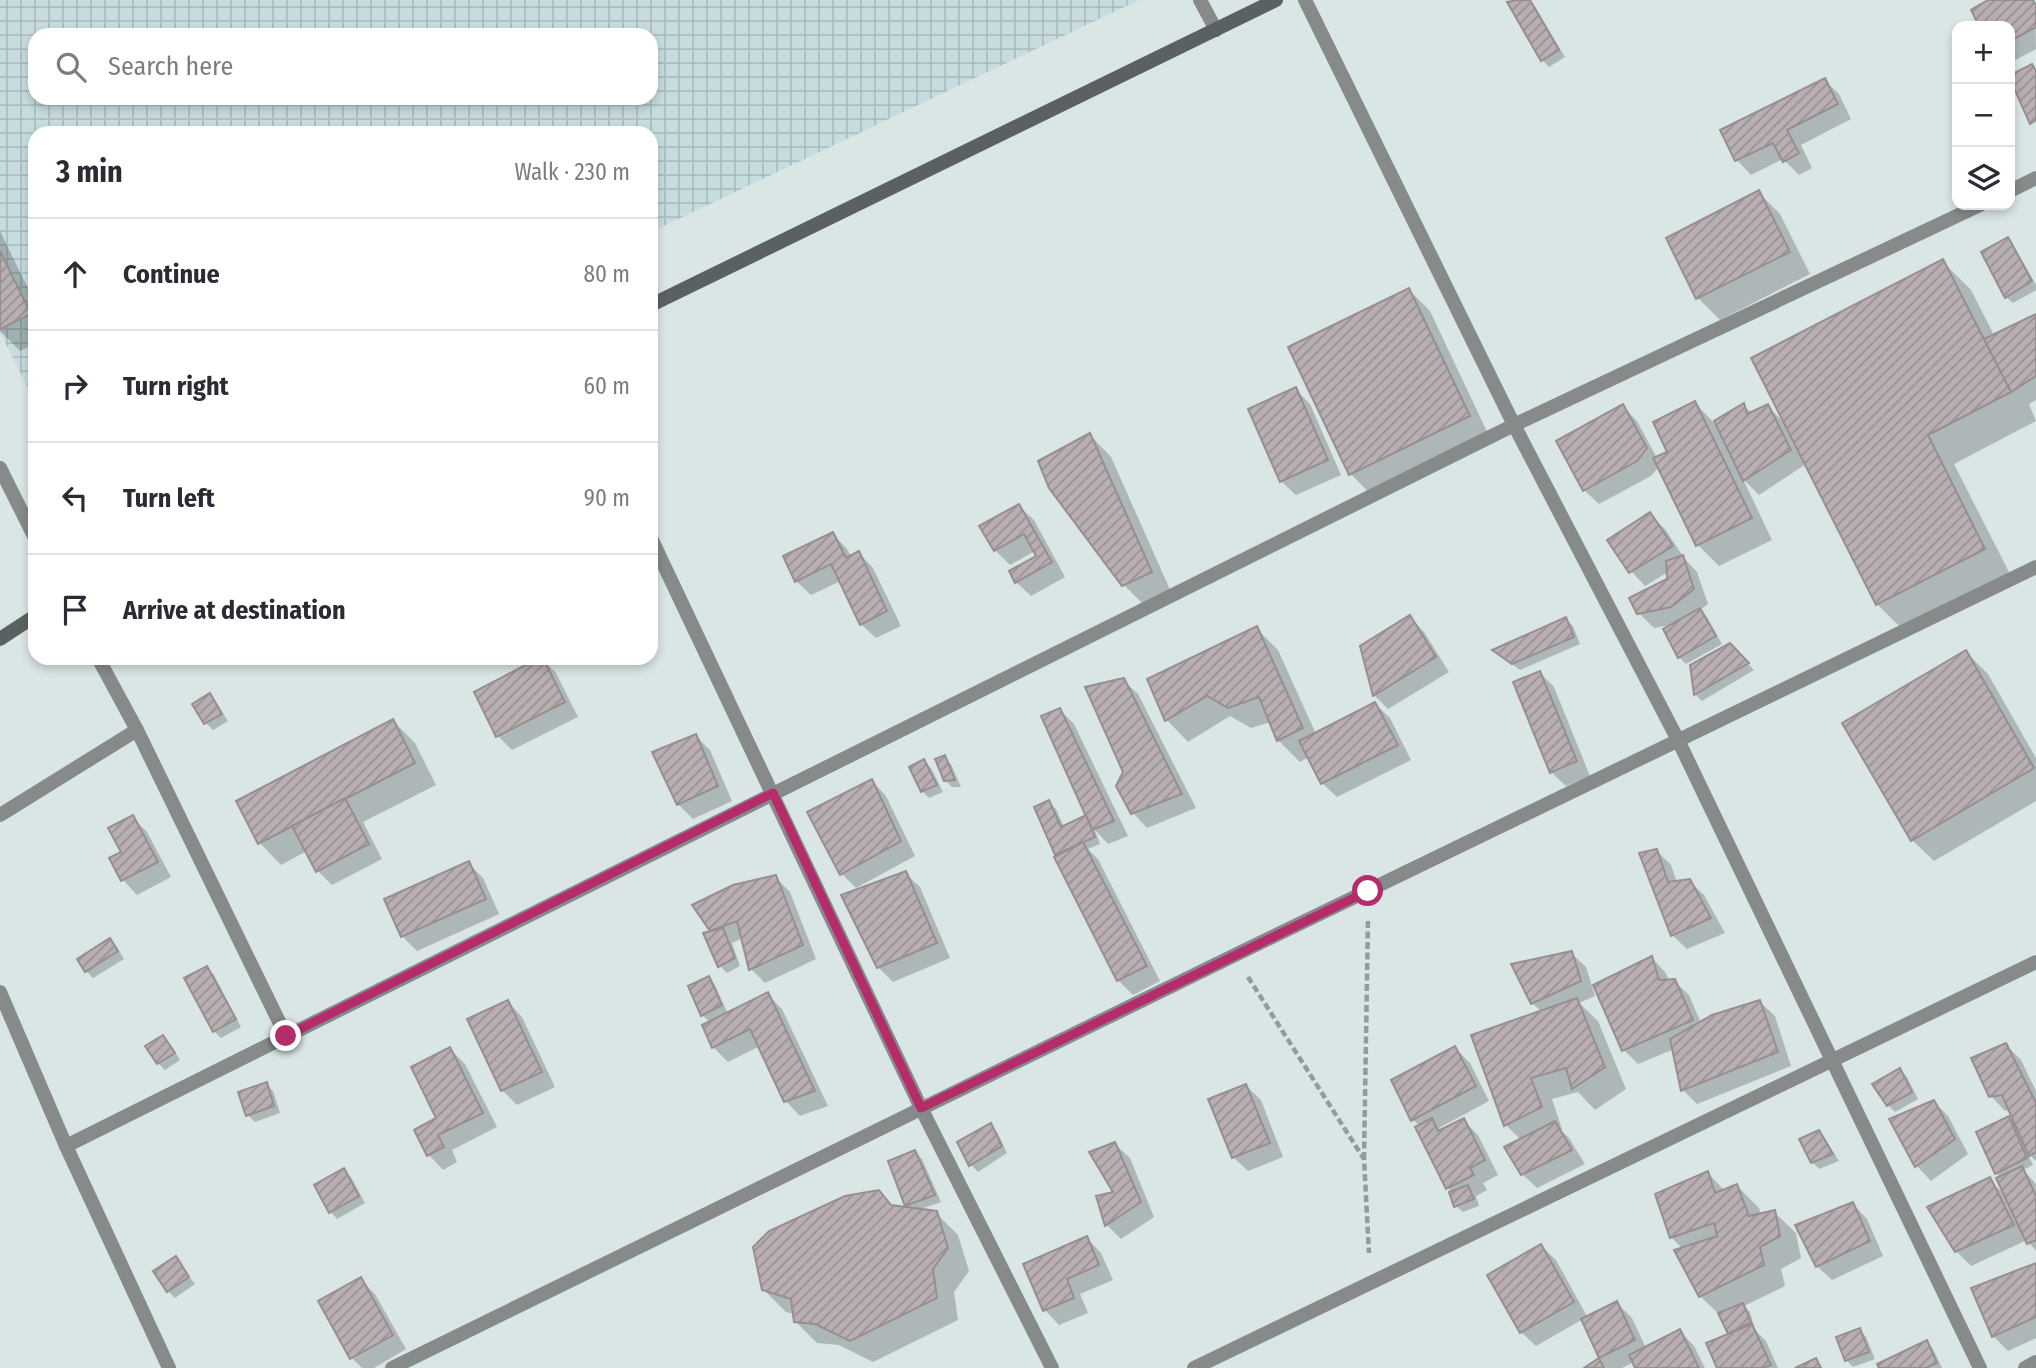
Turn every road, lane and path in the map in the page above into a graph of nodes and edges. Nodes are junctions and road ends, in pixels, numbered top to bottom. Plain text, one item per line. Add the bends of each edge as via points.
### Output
1 (1200, 0) edge
2 (1276, 0) edge
3 (1305, 0) edge
4 (1216, 30) junction
5 (2036, 178) edge
6 (2015, 188) edge
7 (1969, 210) edge
8 (658, 302) edge
9 (1514, 425) junction
10 (0, 468) edge
11 (28, 524) edge
12 (658, 553) edge
13 (2036, 567) edge
14 (28, 621) edge
15 (0, 639) edge
16 (102, 665) edge
17 (137, 730) junction
18 (1678, 740) junction
19 (773, 793) junction
20 (0, 815) edge
21 (1368, 891) junction
22 (1235, 955) junction
23 (2036, 962) edge
24 (0, 992) edge
25 (286, 1036) junction
26 (1831, 1059) junction
27 (921, 1108) junction
28 (66, 1146) junction
29 (1364, 1159) junction
30 (1371, 1282) junction
31 (2036, 1362) edge
32 (169, 1368) edge
33 (392, 1368) edge
34 (1052, 1368) edge
35 (1194, 1368) edge
36 (1980, 1368) edge
37 (2025, 1368) edge

1 - 4 street
2 - 4 street
3 - 9 street
4 - 8 street
5 - 6 street
7 - 9 street
9 - 18 street
9 - 19 street
10 - 11 street
12 - 19 street
13 - 18 street
14 - 15 street
16 - 17 street
17 - 20 street
17 - 25 street
18 - 21 street
18 - 26 street
19 - 25 street
19 - 27 street
21 - 22 street
21 - 29 path
22 - 27 street
22 - 29 path
23 - 26 street
24 - 28 street
25 - 28 street
26 - 30 street
26 - 36 street
27 - 33 street
27 - 34 street
28 - 32 street
29 - 30 path
30 - 35 street
31 - 37 street

